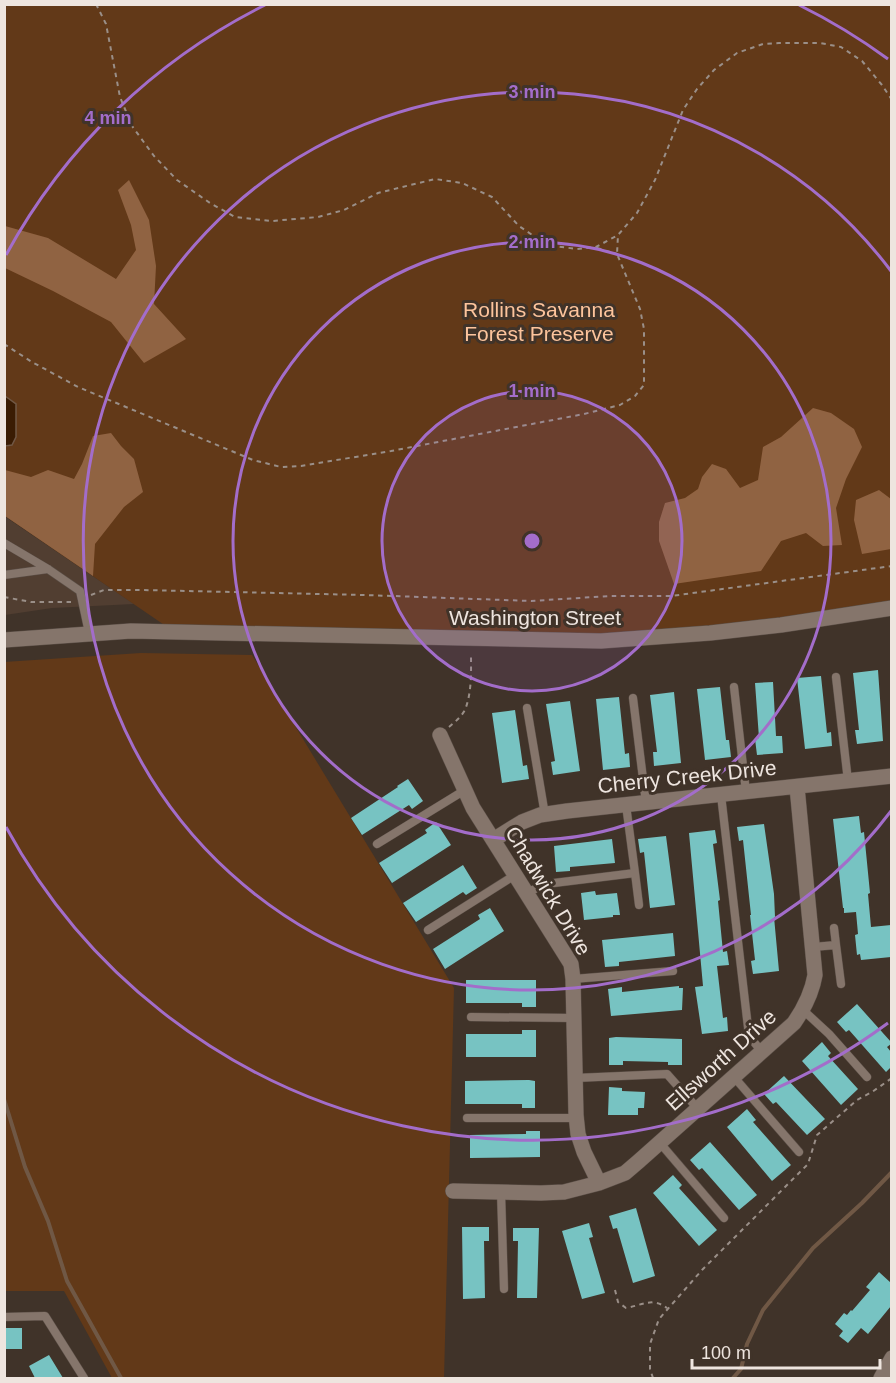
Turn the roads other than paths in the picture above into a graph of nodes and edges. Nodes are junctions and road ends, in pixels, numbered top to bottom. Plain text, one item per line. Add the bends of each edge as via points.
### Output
1 (4, 543) edge
2 (48, 569) junction
3 (4, 575) edge
4 (891, 608) edge
5 (89, 633) junction
6 (4, 640) edge
7 (836, 677) dead end
8 (734, 687) dead end
9 (633, 698) dead end
10 (527, 708) dead end
11 (440, 735) road end
12 (891, 776) edge
13 (848, 781) junction
14 (797, 787) junction
15 (465, 790) junction
16 (746, 792) junction
17 (721, 795) junction
18 (646, 803) junction
19 (626, 805) junction
20 (545, 815) junction
21 (493, 840) junction
22 (377, 844) dead end
23 (635, 873) junction
24 (515, 875) junction
25 (526, 892) junction
26 (639, 905) dead end
27 (834, 928) dead end
28 (428, 930) dead end
29 (836, 945) junction
30 (813, 947) junction
31 (673, 971) dead end
32 (573, 979) junction
33 (841, 984) dead end
34 (803, 1010) junction
35 (471, 1017) dead end
36 (574, 1018) junction
37 (762, 1052) junction
38 (734, 1077) junction
39 (867, 1077) dead end
40 (575, 1078) junction
41 (698, 1109) junction
42 (467, 1118) dead end
43 (576, 1118) junction
44 (660, 1143) junction
45 (799, 1152) dead end
46 (599, 1183) junction
47 (453, 1191) dead end
48 (501, 1192) junction
49 (724, 1218) dead end
50 (504, 1289) dead end
51 (4, 1317) edge
52 (891, 1358) edge
53 (84, 1378) edge
54 (881, 1378) edge

1 - 2 lane
2 - 3 lane
2 - 5 lane via 80,591
4 - 5 street, Washington Street via 781,625 601,642
5 - 6 street, Washington Street
7 - 13 lane
8 - 16 lane
9 - 18 lane
10 - 20 lane
11 - 15 street, Chadwick Drive
12 - 13 street, Cherry Creek Drive
13 - 14 street, Cherry Creek Drive
14 - 16 street, Cherry Creek Drive
14 - 30 street, Ellsworth Drive
15 - 21 street, Chadwick Drive
15 - 22 lane
16 - 17 street, Cherry Creek Drive
17 - 18 street, Cherry Creek Drive
17 - 37 lane via 749,1036
18 - 19 street, Cherry Creek Drive
19 - 20 street, Cherry Creek Drive
19 - 23 lane
20 - 21 street, Cherry Creek Drive via 522,822
21 - 24 street, Chadwick Drive
23 - 25 lane via 554,883
23 - 26 lane
24 - 25 street, Chadwick Drive
24 - 28 lane
25 - 32 street, Chadwick Drive via 571,964
27 - 29 lane
29 - 30 lane
29 - 33 lane
30 - 34 street, Ellsworth Drive via 813,988
31 - 32 lane
32 - 36 street, Chadwick Drive
34 - 37 street, Ellsworth Drive
34 - 39 lane
35 - 36 lane
36 - 40 street, Chadwick Drive
37 - 38 street, Ellsworth Drive
38 - 41 street, Ellsworth Drive
38 - 45 lane
40 - 41 lane via 667,1074
40 - 43 street, Chadwick Drive
41 - 44 street, Ellsworth Drive
42 - 43 lane
43 - 46 street, Chadwick Drive via 578,1134
44 - 46 street, Ellsworth Drive via 625,1173
44 - 49 lane
46 - 48 street, Ellsworth Drive via 564,1192
47 - 48 street, Ellsworth Drive
48 - 50 lane
51 - 53 lane via 45,1316
52 - 54 street

